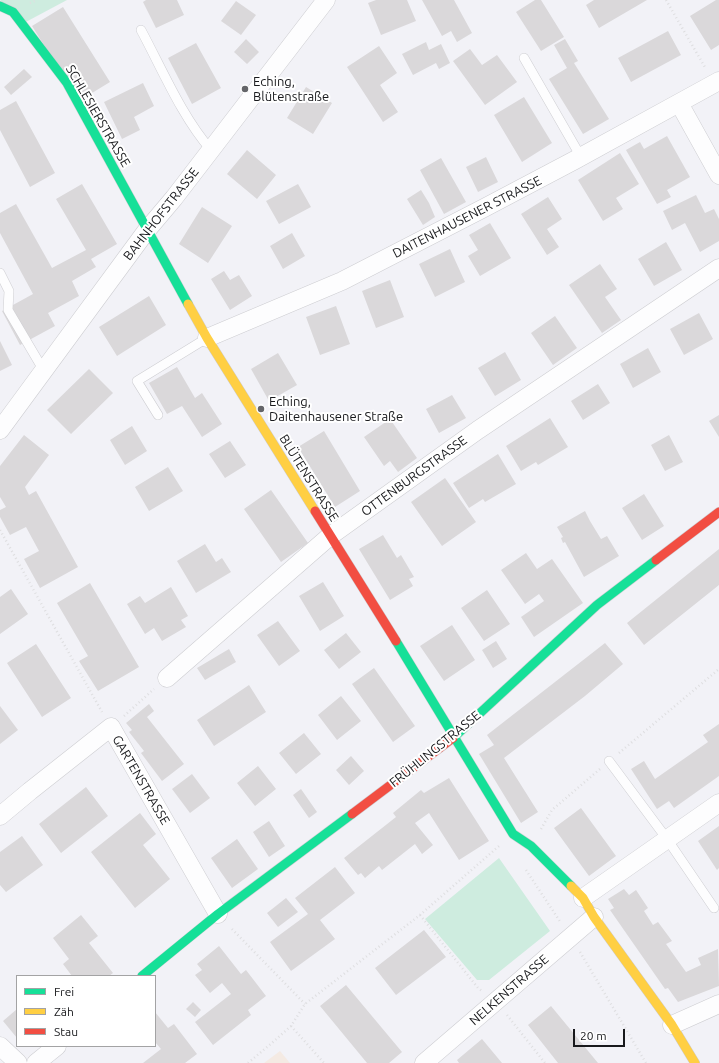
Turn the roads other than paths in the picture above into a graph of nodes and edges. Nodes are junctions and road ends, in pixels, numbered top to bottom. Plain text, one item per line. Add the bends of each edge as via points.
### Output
1 (326, 0) edge
2 (0, 6) edge
3 (141, 30) dead end
4 (524, 58) dead end
5 (717, 82) edge
6 (679, 103) junction
7 (211, 150) junction
8 (581, 157) junction
9 (719, 175) edge
10 (147, 230) junction
11 (719, 268) edge
12 (0, 273) edge
13 (207, 338) junction
14 (44, 371) junction
15 (158, 415) dead end
16 (0, 430) edge
17 (719, 512) edge
18 (330, 536) junction
19 (167, 678) road end
20 (455, 737) junction
21 (609, 761) dead end
22 (719, 803) edge
23 (0, 816) edge
24 (667, 839) junction
25 (582, 898) junction
26 (714, 908) dead end
27 (218, 914) junction
28 (594, 917) junction
29 (143, 975) edge
30 (719, 1004) edge
31 (672, 1025) junction
32 (0, 1046) edge
33 (56, 1047) edge
34 (18, 1063) edge
35 (36, 1063) edge
36 (424, 1063) edge
37 (695, 1063) edge

1 - 7 street, BAHNHOFSTRASSE
2 - 10 street, SCHLESIERSTRASSE via 13,12 67,83
3 - 7 lane via 198,136
4 - 8 lane
5 - 6 street, DAITENHAUSENER STRASSE
6 - 8 street, DAITENHAUSENER STRASSE
6 - 9 street
7 - 10 street, BAHNHOFSTRASSE
8 - 13 street, DAITENHAUSENER STRASSE via 342,281
10 - 13 street, BLÜTENSTRASSE
10 - 14 street, BAHNHOFSTRASSE
11 - 18 street, OTTENBURGSTRASSE via 478,430
12 - 14 lane via 9,291 8,310
13 - 15 lane via 138,381
13 - 18 street, BLÜTENSTRASSE
14 - 16 street, BAHNHOFSTRASSE
17 - 20 street, FRÜHLINGSTRASSE via 597,605
18 - 19 street, OTTENBURGSTRASSE
18 - 20 street, BLÜTENSTRASSE
20 - 25 street, BLÜTENSTRASSE via 513,834 530,846
20 - 27 street, FRÜHLINGSTRASSE
21 - 24 lane
22 - 24 street
23 - 27 street, GARTENSTRASSE via 111,727
24 - 25 street
24 - 26 lane
25 - 28 street
27 - 29 street, FRÜHLINGSTRASSE
28 - 31 street
28 - 36 street, NELKENSTRASSE
30 - 31 street
31 - 37 street
32 - 34 street
33 - 35 street

